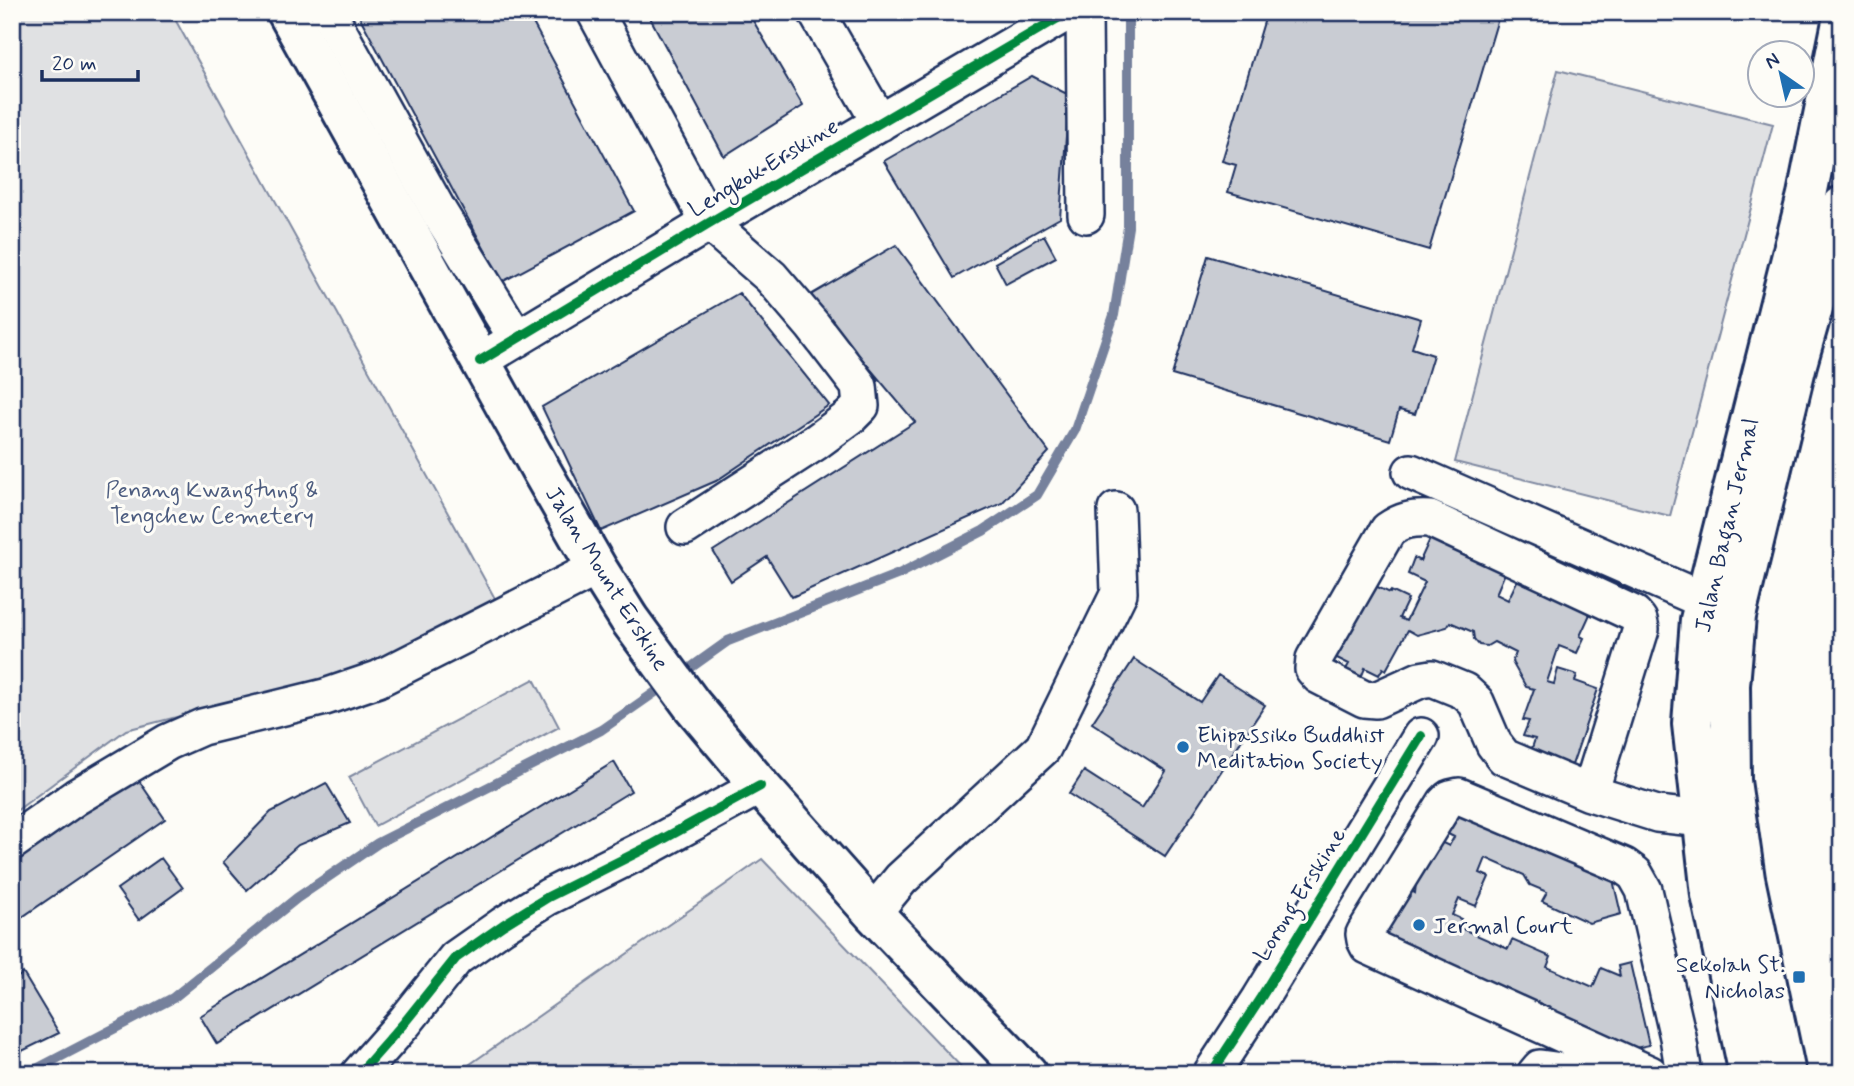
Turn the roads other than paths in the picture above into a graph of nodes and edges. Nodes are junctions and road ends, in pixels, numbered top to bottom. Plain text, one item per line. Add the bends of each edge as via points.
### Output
1 (287, 12) edge
2 (328, 12) edge
3 (595, 12) edge
4 (816, 12) edge
5 (1069, 12) edge
6 (1084, 12) edge
7 (1842, 22) edge
8 (880, 123) junction
9 (1830, 200) edge
10 (1086, 215) dead end
11 (709, 223) junction
12 (1833, 260) edge
13 (517, 339) junction
14 (480, 360) junction
15 (1411, 472) dead end
16 (1116, 510) dead end
17 (685, 527) dead end
18 (597, 568) junction
19 (1705, 601) junction
20 (1421, 736) dead end
21 (760, 786) junction
22 (1590, 793) junction
23 (1703, 819) junction
24 (12, 842) edge
25 (873, 913) junction
26 (359, 1074) edge
27 (1028, 1074) edge
28 (1210, 1074) edge
29 (1535, 1074) edge
30 (1584, 1074) edge
31 (1650, 1074) edge
32 (1684, 1074) edge
33 (1749, 1074) edge
34 (1786, 1074) edge

1 - 14 main road, Jalan Mount Erskine
2 - 13 street via 439,212
3 - 11 street, Lengkok Erskine
4 - 8 street
5 - 8 street, Lengkok Erskine
6 - 10 street
7 - 9 main road, Jalan Bagan Jermal
8 - 11 street, Lengkok Erskine
9 - 12 main road, Jalan Bagan Jermal
9 - 19 main road, Jalan Bagan Jermal
11 - 13 street, Lengkok Erskine
11 - 17 street via 771,277 813,326 859,386 861,406 816,442
12 - 34 main road, Jalan Bagan Jermal via 1797,364 1736,616 1730,685 1731,781 1745,879
13 - 14 street, Lengkok Erskine
14 - 18 main road, Jalan Mount Erskine
15 - 19 street
16 - 25 street via 1119,593 1043,748 901,879
18 - 21 main road, Jalan Mount Erskine via 658,660
18 - 24 street via 378,679 202,727 168,742
19 - 23 main road, Jalan Bagan Jermal via 1692,724
20 - 28 street, Lorong Erskine
21 - 25 main road, Jalan Mount Erskine
21 - 26 street via 548,897 456,958
22 - 22 street via 1504,757 1476,702 1464,691 1432,678 1376,701 1319,676 1314,659 1388,530 1401,521 1430,519 1639,620 1641,629
22 - 23 street via 1657,814
23 - 33 main road, Jalan Bagan Jermal via 1711,895
25 - 27 main road, Jalan Mount Erskine
29 - 30 street via 1540,1068
31 - 32 street via 1368,946 1364,934 1450,798 1458,796 1635,874 1644,890

